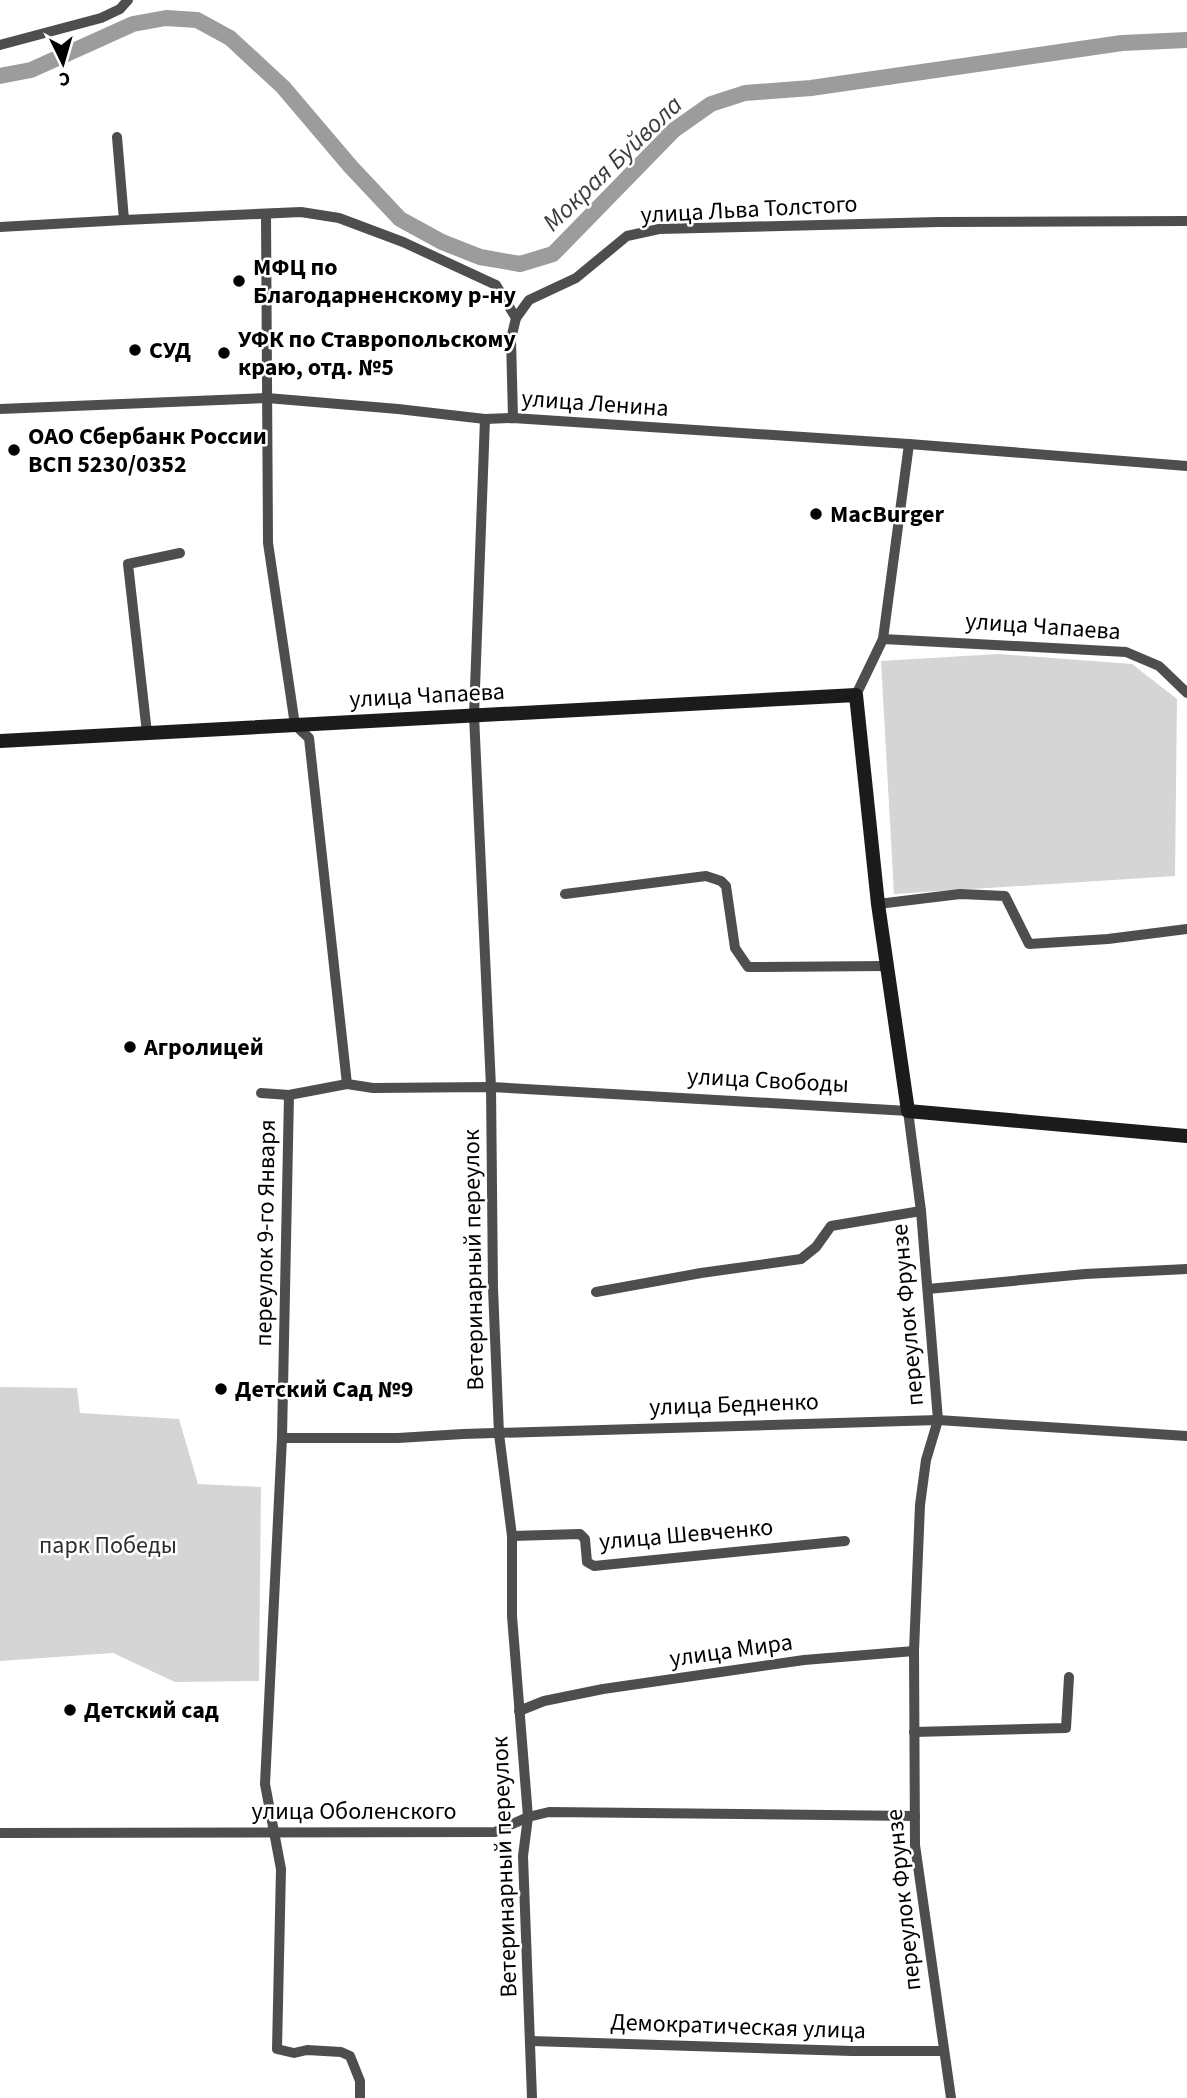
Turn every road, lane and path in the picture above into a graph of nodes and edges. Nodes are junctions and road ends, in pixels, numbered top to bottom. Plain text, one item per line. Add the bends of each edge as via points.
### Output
1 (128, 0) edge
2 (0, 44) edge
3 (117, 136) dead end
4 (266, 215) junction
5 (124, 220) junction
6 (1187, 221) edge
7 (0, 227) edge
8 (516, 318) junction
9 (267, 398) junction
10 (0, 409) edge
11 (513, 418) junction
12 (485, 419) junction
13 (909, 444) junction
14 (1187, 466) edge
15 (180, 553) dead end
16 (883, 639) junction
17 (1187, 693) edge
18 (856, 695) junction
19 (474, 715) junction
20 (295, 724) junction
21 (147, 733) junction
22 (0, 741) edge
23 (565, 894) dead end
24 (878, 904) junction
25 (1187, 929) edge
26 (886, 966) junction
27 (347, 1084) junction
28 (491, 1087) junction
29 (261, 1093) dead end
30 (289, 1095) junction
31 (908, 1111) junction
32 (1187, 1136) edge
33 (921, 1211) junction
34 (1187, 1269) edge
35 (928, 1289) junction
36 (596, 1292) dead end
37 (939, 1420) junction
38 (499, 1434) junction
39 (1187, 1436) edge
40 (282, 1438) junction
41 (512, 1536) junction
42 (845, 1541) dead end
43 (914, 1651) junction
44 (1069, 1677) dead end
45 (519, 1711) junction
46 (914, 1732) junction
47 (915, 1816) junction
48 (528, 1817) junction
49 (274, 1832) junction
50 (0, 1833) edge
51 (531, 2041) junction
52 (943, 2051) junction
53 (360, 2098) edge
54 (532, 2098) edge
55 (951, 2098) edge

1 - 2 street via 101,18
3 - 5 street
4 - 5 street
4 - 8 street via 301,212 339,218 403,242 496,285
4 - 9 street
5 - 7 street
6 - 8 street, улица Льва Толстого via 659,229 627,236 576,278 529,300
8 - 11 street via 511,339
9 - 10 street, улица Ленина
9 - 12 street, улица Ленина
9 - 20 street via 268,543
11 - 12 street, улица Ленина
11 - 13 street, улица Ленина
12 - 19 street, Ветеринарный переулок
13 - 14 street, улица Ленина
13 - 16 street
15 - 21 street via 128,564
16 - 17 street, улица Чапаева via 1126,652 1159,666
16 - 18 street
18 - 19 main road, улица Чапаева
18 - 24 main road, переулок Фрунзе
19 - 20 main road, улица Чапаева
19 - 28 street, Ветеринарный переулок
20 - 21 main road, улица Чапаева
20 - 27 street via 309,738
21 - 22 main road, улица Чапаева
23 - 26 street via 706,876 726,886 735,948 748,967
24 - 25 street via 960,894 1005,896 1029,944
24 - 26 main road, переулок Фрунзе
26 - 31 main road, переулок Фрунзе
27 - 28 street, улица Свободы
27 - 30 street, переулок 9-го Января
28 - 31 street, улица Свободы
28 - 38 street, Ветеринарный переулок
29 - 30 street
30 - 40 street, переулок 9-го Января
31 - 32 main road, улица Свободы
31 - 33 street, переулок Фрунзе
33 - 35 street, переулок Фрунзе
33 - 36 street via 831,1226 817,1247 801,1259
34 - 35 street
35 - 37 street, переулок Фрунзе
37 - 38 street, улица Бедненко
37 - 39 street, улица Бедненко
37 - 43 street, переулок Фрунзе via 926,1460 920,1505
38 - 40 street, улица Бедненко
38 - 41 street, Ветеринарный переулок
40 - 49 street, переулок 9-го Января via 265,1784
41 - 42 street, улица Шевченко via 580,1534 585,1539 587,1562 594,1566
41 - 45 street, Ветеринарный переулок
43 - 45 street, улица Мира via 793,1661 603,1689
43 - 46 street, переулок Фрунзе
44 - 46 street via 1066,1728
45 - 48 street, Ветеринарный переулок
46 - 47 street, переулок Фрунзе
47 - 48 street, улица Оболенского via 549,1812
47 - 52 street, переулок Фрунзе
48 - 49 street, улица Оболенского via 495,1832
48 - 51 street, Ветеринарный переулок via 523,1856
49 - 50 street, улица Оболенского
49 - 53 street, переулок 9-го Января via 281,1869 277,2049 350,2056 360,2081
51 - 52 street, Демократическая улица
51 - 54 street, Ветеринарный переулок
52 - 55 street, переулок Фрунзе

